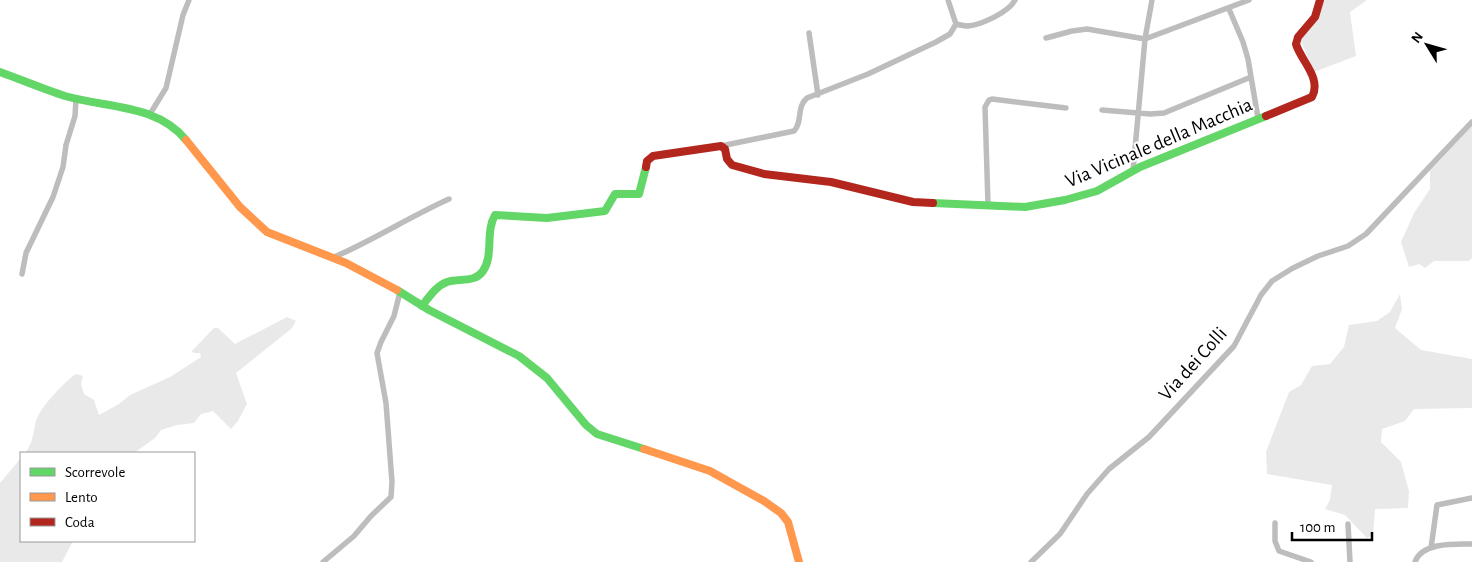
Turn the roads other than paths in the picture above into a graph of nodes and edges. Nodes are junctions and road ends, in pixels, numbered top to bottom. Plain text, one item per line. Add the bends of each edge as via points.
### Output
1 (189, 0) edge
2 (948, 0) edge
3 (1015, 0) edge
4 (1152, 0) edge
5 (1249, 0) edge
6 (1320, 0) edge
7 (1229, 9) junction
8 (956, 24) junction
9 (808, 33) dead end
10 (1046, 38) dead end
11 (1145, 39) junction
12 (0, 72) edge
13 (1251, 77) junction
14 (818, 95) junction
15 (76, 99) junction
16 (1066, 108) dead end
17 (1102, 110) dead end
18 (1139, 113) junction
19 (150, 114) junction
20 (1258, 118) junction
21 (1472, 122) edge
22 (721, 146) junction
23 (1133, 171) junction
24 (449, 199) dead end
25 (988, 205) junction
26 (332, 258) junction
27 (22, 274) dead end
28 (400, 292) junction
29 (422, 306) junction
30 (1472, 498) edge
31 (1275, 523) dead end
32 (1348, 524) dead end
33 (1472, 544) edge
34 (1431, 548) junction
35 (323, 562) edge
36 (799, 562) edge
37 (1031, 562) edge
38 (1312, 562) edge
39 (1350, 562) edge
40 (1416, 562) edge

1 - 19 street via 166,88
2 - 8 street
3 - 8 street via 1005,11 974,24
4 - 11 street
5 - 7 street
6 - 20 street, Via Vicinale della Macchia via 1316,17 1296,42 1315,84 1314,95
7 - 11 street
7 - 13 street via 1243,42
8 - 14 street via 945,37
9 - 14 street
10 - 11 street via 1087,29
11 - 18 street
12 - 15 street
13 - 18 street via 1174,110
13 - 20 street
14 - 22 street via 802,102 794,131
15 - 19 street
15 - 27 street via 63,167 53,197 26,253
16 - 25 street via 989,100 985,107
17 - 18 street
18 - 23 street
19 - 26 street via 168,122 182,135 240,207 264,230
20 - 23 street, Via Vicinale della Macchia
21 - 37 street, Via dei Colli via 1369,233 1350,245 1314,257 1272,282 1261,295 1234,346 1150,437 1109,469 1090,490 1060,534
22 - 25 street, Via Vicinale della Macchia via 732,165 764,174 831,182 913,202
22 - 29 street via 650,157 640,193 635,196 615,195 610,207 603,212 542,218 495,216 490,222 489,256 481,273 473,279 446,282
23 - 25 street, Via Vicinale della Macchia via 1097,191 1064,200 1018,208
24 - 26 street
26 - 28 street
28 - 29 street
28 - 35 street via 393,318 377,353 385,398 391,497 354,536
29 - 36 street via 527,362 554,385 597,434 710,471 764,501 788,522
30 - 34 street via 1437,505
31 - 38 street via 1275,541 1279,550
32 - 39 street
33 - 34 street
34 - 40 street via 1421,553

